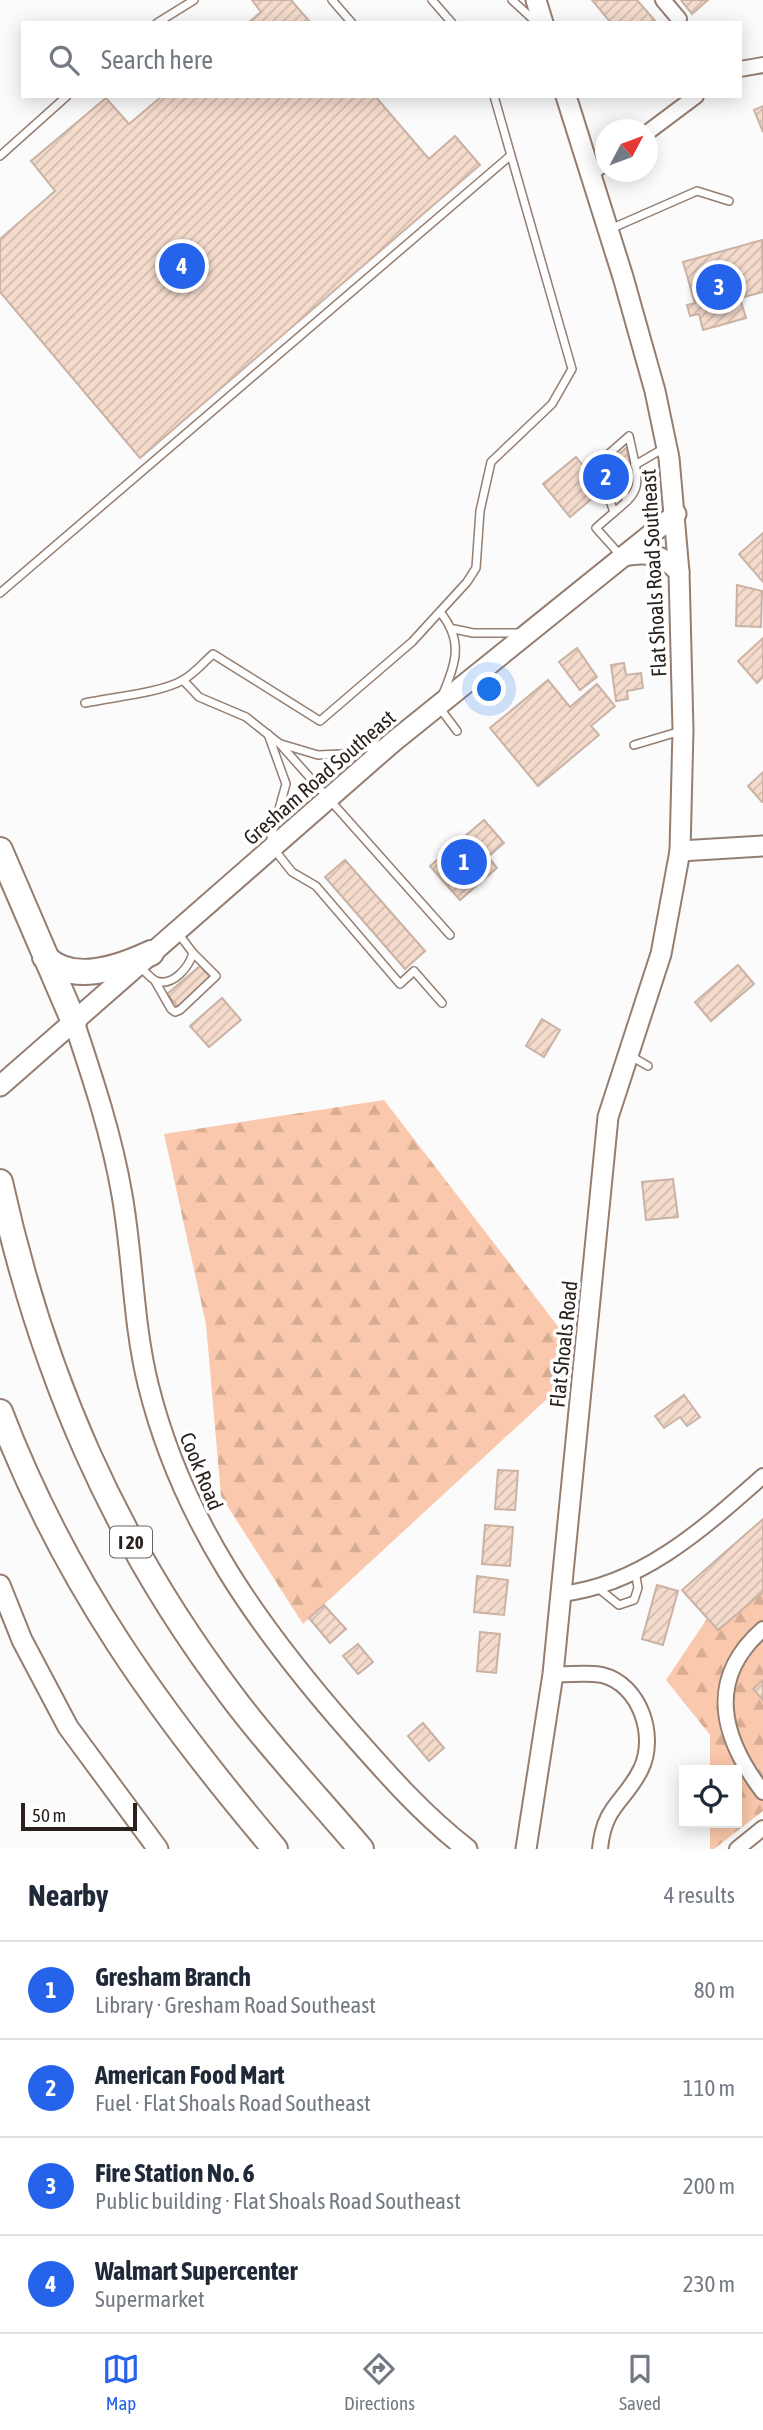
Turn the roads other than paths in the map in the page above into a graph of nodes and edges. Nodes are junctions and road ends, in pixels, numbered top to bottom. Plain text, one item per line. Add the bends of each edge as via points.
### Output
1 (194, 0) edge
2 (332, 0) edge
3 (432, 0) edge
4 (512, 0) edge
5 (536, 0) edge
6 (663, 0) edge
7 (679, 19) dead end
8 (160, 21) edge
9 (350, 21) edge
10 (450, 21) edge
11 (535, 21) edge
12 (542, 21) edge
13 (763, 65) edge
14 (742, 69) edge
15 (66, 98) edge
16 (495, 98) edge
17 (567, 98) edge
18 (693, 98) edge
19 (658, 124) edge
20 (0, 156) edge
21 (510, 156) junction
22 (595, 161) edge
23 (600, 182) edge
24 (729, 201) dead end
25 (608, 230) junction
26 (667, 447) junction
27 (635, 465) junction
28 (598, 472) dead end
29 (622, 486) dead end
30 (609, 498) dead end
31 (627, 501) junction
32 (614, 512) junction
33 (676, 513) junction
34 (622, 557) junction
35 (680, 572) junction
36 (0, 593) edge
37 (440, 612) junction
38 (454, 628) junction
39 (525, 633) junction
40 (183, 680) junction
41 (85, 703) dead end
42 (438, 705) junction
43 (683, 730) junction
44 (457, 731) dead end
45 (268, 733) junction
46 (393, 743) junction
47 (280, 744) junction
48 (634, 745) dead end
49 (330, 799) junction
50 (763, 846) edge
51 (273, 848) junction
52 (0, 850) edge
53 (680, 851) junction
54 (177, 931) junction
55 (450, 935) dead end
56 (193, 953) junction
57 (43, 955) junction
58 (144, 959) junction
59 (155, 981) junction
60 (442, 1003) dead end
61 (74, 1022) junction
62 (629, 1055) junction
63 (648, 1066) dead end
64 (0, 1086) edge
65 (0, 1182) edge
66 (0, 1412) edge
67 (763, 1476) edge
68 (635, 1570) junction
69 (0, 1585) edge
70 (598, 1588) junction
71 (561, 1594) junction
72 (763, 1629) edge
73 (553, 1674) junction
74 (763, 1791) edge
75 (763, 1828) edge
76 (158, 1849) edge
77 (275, 1849) edge
78 (361, 1849) edge
79 (467, 1849) edge
80 (526, 1849) edge
81 (600, 1849) edge
82 (737, 1849) edge

1 - 8 lane
2 - 9 lane
3 - 10 lane
4 - 11 lane
5 - 12 street
6 - 7 street
13 - 14 street
15 - 20 lane
16 - 21 lane
17 - 22 street, Flat Shoals Road Southeast
18 - 19 street
21 - 36 lane
21 - 37 lane via 572,369 552,404 491,462 480,512 476,568
23 - 25 street, Flat Shoals Road Southeast
24 - 25 lane via 697,191
25 - 26 street, Flat Shoals Road Southeast
26 - 27 lane
26 - 33 street, Flat Shoals Road Southeast
27 - 28 lane via 629,436 614,454 595,466
27 - 31 lane via 639,483
29 - 31 lane
30 - 32 lane
31 - 32 lane
32 - 34 lane via 596,528
33 - 34 street, Gresham Road Southeast
33 - 35 street, Flat Shoals Road Southeast
34 - 35 street via 656,554
34 - 39 street, Gresham Road Southeast
35 - 43 street, Flat Shoals Road Southeast
37 - 38 lane
37 - 40 lane via 320,721 213,654
38 - 39 lane via 473,633
38 - 42 lane via 456,654
39 - 42 street, Gresham Road Southeast
40 - 41 lane via 152,692
40 - 45 lane via 199,697 246,717
42 - 44 lane
42 - 46 street, Gresham Road Southeast
43 - 48 lane
43 - 53 street, Flat Shoals Road Southeast
45 - 47 lane
45 - 51 lane via 286,784 271,837
46 - 47 lane via 318,755
46 - 49 street, Gresham Road Southeast
47 - 49 lane
49 - 51 street, Gresham Road Southeast
49 - 55 lane
50 - 53 street
51 - 54 street, Gresham Road Southeast
51 - 60 lane via 292,872 316,886 400,984 414,971
52 - 57 highway
53 - 62 street, Flat Shoals Road via 662,954
54 - 56 lane
54 - 58 street, Gresham Road Southeast
56 - 59 lane via 181,973 169,981
56 - 59 lane via 216,976 180,1010 171,1009
57 - 58 highway via 58,969 77,973
57 - 61 highway
58 - 59 lane
58 - 61 street, Gresham Road Southeast
61 - 64 street, Gresham Road Southeast
61 - 79 street, Cook Road via 107,1124 122,1195 147,1381 172,1463 201,1528 251,1608 327,1706 406,1796
62 - 63 lane
62 - 71 street, Flat Shoals Road via 608,1117
65 - 78 highway, I 20 via 43,1342 123,1531 231,1696
66 - 77 highway via 54,1535 89,1599 144,1686
67 - 68 street via 693,1538
68 - 70 street
68 - 70 lane via 638,1588 634,1600 619,1605
69 - 76 street via 22,1640 68,1727
70 - 71 street
71 - 73 street, Flat Shoals Road
72 - 74 street via 729,1672 726,1719 741,1763
73 - 80 street, Flat Shoals Road
73 - 81 street via 602,1675 638,1704 645,1720 647,1755 641,1771 609,1812
75 - 82 street

